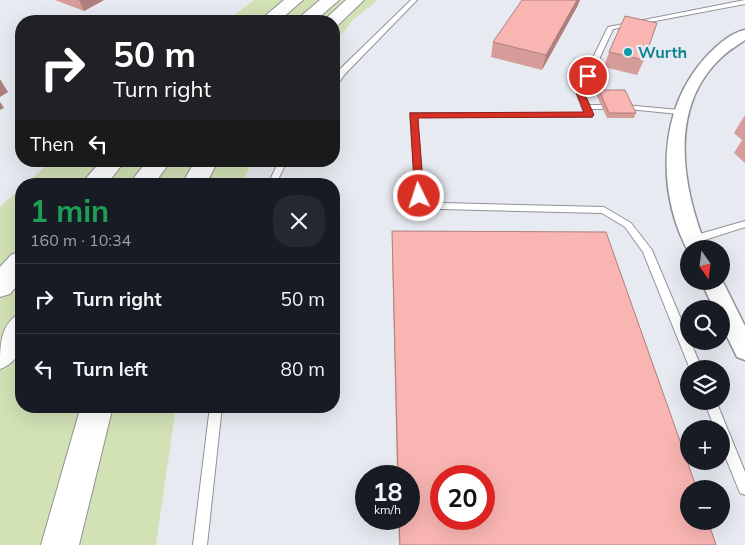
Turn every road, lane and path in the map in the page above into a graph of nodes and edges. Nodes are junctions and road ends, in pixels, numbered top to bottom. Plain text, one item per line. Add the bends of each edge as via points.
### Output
1 (295, 0) edge
2 (331, 0) edge
3 (356, 0) edge
4 (414, 0) edge
5 (745, 2) edge
6 (276, 15) edge
7 (312, 15) edge
8 (339, 15) edge
9 (745, 34) edge
10 (340, 75) edge
11 (586, 107) junction
12 (602, 107) edge
13 (628, 107) edge
14 (679, 112) junction
15 (109, 167) edge
16 (155, 167) edge
17 (204, 167) edge
18 (98, 178) edge
19 (146, 178) edge
20 (197, 178) edge
21 (745, 224) edge
22 (694, 240) edge
23 (705, 240) edge
24 (15, 269) edge
25 (0, 286) edge
26 (716, 290) edge
27 (15, 334) edge
28 (745, 350) edge
29 (0, 355) edge
30 (692, 360) edge
31 (95, 413) edge
32 (215, 413) edge
33 (730, 451) edge
34 (745, 488) edge
35 (60, 545) edge
36 (200, 545) edge

1 - 6 highway
2 - 7 highway
3 - 8 highway
4 - 10 lane
5 - 11 lane via 610,28 580,92
9 - 14 street via 709,61 690,88
11 - 12 lane
11 - 30 lane via 589,115 413,115 419,196 441,206 604,210 628,224 648,250
13 - 14 lane
14 - 22 street via 674,152 678,196
15 - 18 highway
16 - 19 highway
17 - 20 highway
21 - 23 lane
24 - 25 highway
26 - 28 street
27 - 29 highway
31 - 35 highway
32 - 36 lane
33 - 34 lane

